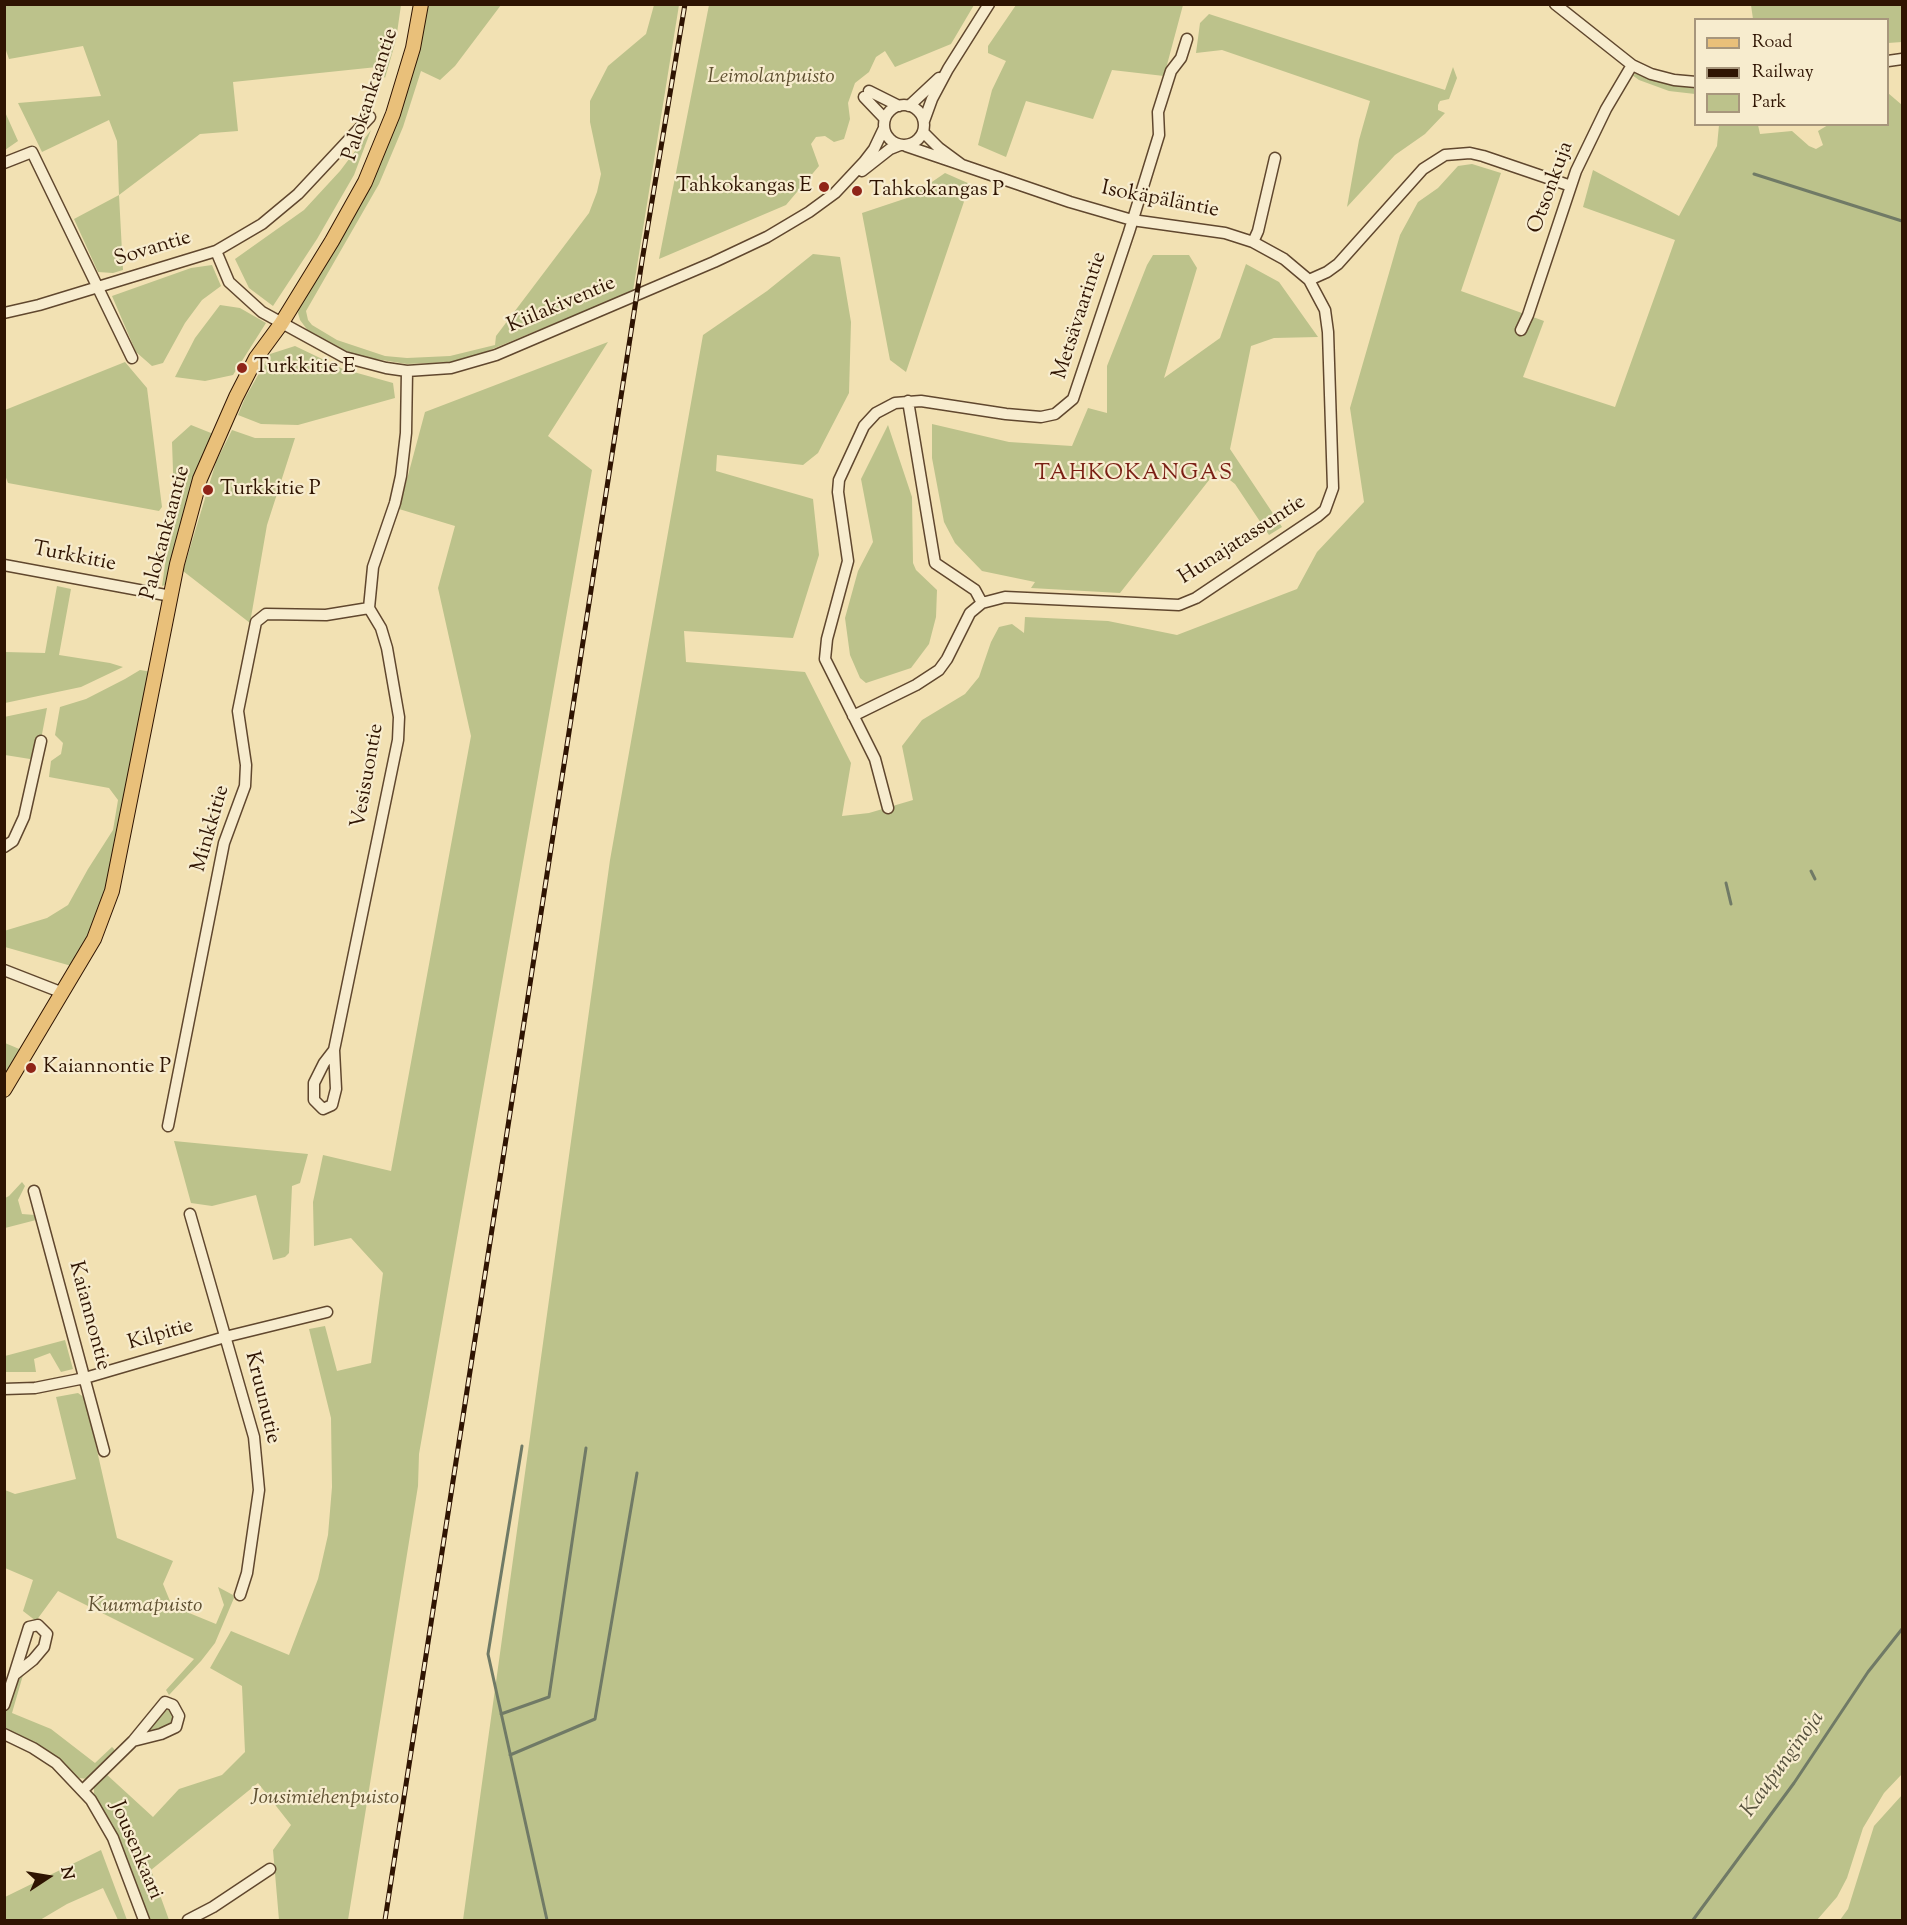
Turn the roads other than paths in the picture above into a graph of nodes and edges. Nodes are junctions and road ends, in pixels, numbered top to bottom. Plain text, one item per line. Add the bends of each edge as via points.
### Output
1 (421, 4) edge
2 (989, 4) edge
3 (1555, 4) edge
4 (1187, 39) dead end
5 (1632, 65) junction
6 (948, 69) junction
7 (1694, 81) edge
8 (904, 106) junction
9 (370, 117) dead end
10 (884, 123) junction
11 (923, 127) junction
12 (903, 146) junction
13 (1275, 158) dead end
14 (4, 163) edge
15 (962, 165) junction
16 (843, 186) junction
17 (1570, 186) junction
18 (1132, 220) junction
19 (1252, 242) junction
20 (216, 251) junction
21 (1309, 280) junction
22 (99, 287) junction
23 (4, 314) edge
24 (281, 324) junction
25 (1521, 330) dead end
26 (132, 358) dead end
27 (407, 371) junction
28 (908, 401) junction
29 (4, 565) edge
30 (171, 596) junction
31 (982, 603) junction
32 (369, 608) junction
33 (853, 716) junction
34 (41, 741) dead end
35 (888, 808) dead end
36 (4, 847) edge
37 (4, 970) edge
38 (63, 993) junction
39 (334, 1050) junction
40 (4, 1090) edge
41 (168, 1126) dead end
42 (34, 1191) dead end
43 (190, 1214) dead end
44 (327, 1312) dead end
45 (225, 1337) junction
46 (85, 1378) junction
47 (4, 1389) edge
48 (104, 1451) dead end
49 (240, 1595) dead end
50 (14, 1675) dead end
51 (4, 1705) edge
52 (4, 1734) edge
53 (133, 1741) dead end
54 (83, 1790) junction
55 (270, 1869) dead end
56 (144, 1920) edge
57 (188, 1920) edge

1 - 24 main road, Palokankaantie via 413,48 393,114 365,182
2 - 6 street
3 - 5 street
4 - 18 street, Metsävaarintie via 1181,58 1171,71 1158,112 1159,135
5 - 7 street via 1663,77
5 - 17 street, Otsonkuja via 1585,150
6 - 8 street
6 - 11 street
8 - 10 street via 890,111
8 - 10 street via 867,94
8 - 11 street via 918,111
9 - 20 street via 298,194 262,224
10 - 12 street via 890,140
10 - 16 street, Kiilakiventie via 874,149
11 - 12 street via 916,141
11 - 15 street, Isokäpäläntie via 939,148
12 - 15 street, Isokäpäläntie
12 - 16 street, Kiilakiventie via 890,149
13 - 19 street
14 - 22 street via 32,152
15 - 18 street, Isokäpäläntie
16 - 27 street, Kiilakiventie via 767,237 496,355 451,368
17 - 21 street via 1483,156 1445,155 1423,169 1338,264
17 - 25 street, Otsonkuja
18 - 19 street, Isokäpäläntie via 1225,233
18 - 28 street, Metsävaarintie via 1076,394 1063,409 1041,417
19 - 21 street, Isokäpäläntie via 1284,259
20 - 22 street, Sovantie
20 - 24 street, Sovantie via 229,282
21 - 31 street, Hunajatassuntie via 1325,310 1328,332 1333,488 1325,510 1196,598 1179,605 1005,597
22 - 23 street, Sovantie
22 - 26 street
24 - 27 street, Kiilakiventie via 344,357
24 - 30 main road, Palokankaantie via 256,358 200,479
27 - 32 street via 401,476 373,567
28 - 31 street via 936,563 975,590
28 - 33 street, Metsävaarintie via 884,407 864,426 838,486 848,561 824,650 828,667
29 - 30 street, Turkkitie
30 - 38 main road, Palokankaantie via 112,891 94,939
31 - 33 street via 970,613 939,670
32 - 39 street, Vesisuontie via 387,648 399,717 398,740
32 - 41 street, Minkkitie via 326,615 266,614 256,622 237,711 246,765 245,786 225,843
33 - 35 street, Metsävaarintie via 875,759
34 - 36 street via 24,817 13,842
37 - 38 street
38 - 40 main road, Palokankaantie
39 - 39 street, Vesisuontie via 314,1083 314,1100 323,1109 332,1105 336,1089
42 - 46 street, Kaiannontie
43 - 45 street, Kruunutie
44 - 45 street, Kilpitie
45 - 46 street, Kilpitie
45 - 49 street, Kruunutie via 254,1437 259,1491
46 - 47 street, Kilpitie via 35,1388
46 - 48 street, Kaiannontie
50 - 51 street
52 - 54 street, Jousenkaari via 45,1756
53 - 54 street
54 - 56 street, Jousenkaari via 109,1829
55 - 57 street

